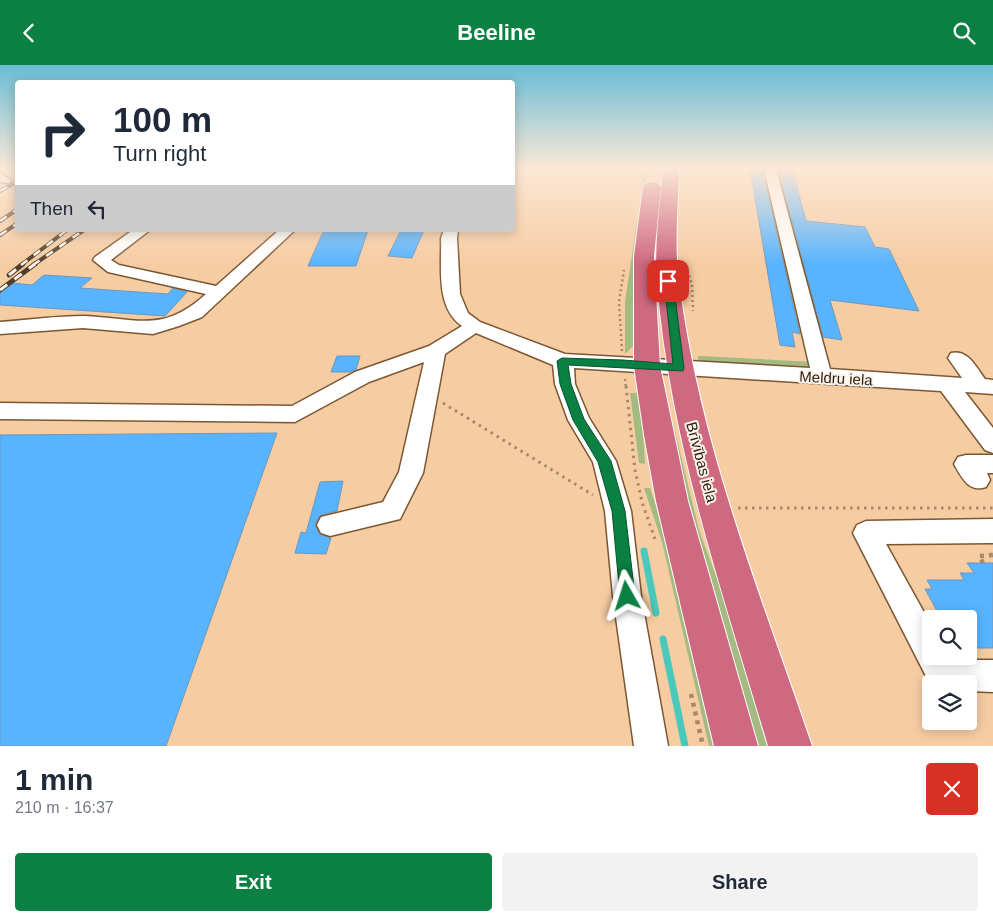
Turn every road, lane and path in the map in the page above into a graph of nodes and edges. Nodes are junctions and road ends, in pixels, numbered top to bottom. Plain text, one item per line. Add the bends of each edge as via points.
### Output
1 (650, 201) edge
2 (669, 201) edge
3 (778, 201) edge
4 (140, 232) edge
5 (286, 232) edge
6 (450, 232) edge
7 (219, 292) junction
8 (474, 326) junction
9 (0, 328) edge
10 (436, 351) junction
11 (958, 358) dead end
12 (562, 361) junction
13 (647, 365) junction
14 (679, 368) junction
15 (824, 377) junction
16 (947, 384) junction
17 (986, 386) edge
18 (428, 394) junction
19 (0, 411) edge
20 (993, 444) edge
21 (735, 508) dead end
22 (993, 508) edge
23 (618, 511) junction
24 (330, 525) dead end
25 (993, 531) edge
26 (993, 555) edge
27 (983, 563) dead end
28 (922, 637) edge
29 (937, 665) edge
30 (993, 676) edge
31 (651, 746) edge
32 (736, 746) edge
33 (790, 746) edge

1 - 13 highway via 644,256
2 - 14 highway, Brīvības iela via 668,273
3 - 15 street via 814,351
4 - 7 street via 101,260 114,269
5 - 7 street
6 - 8 street via 451,294 460,316
7 - 9 street via 196,313 153,328 83,322
8 - 10 street
8 - 12 street, Meldru iela
10 - 18 street
10 - 19 street via 362,377 295,414
11 - 17 street
12 - 13 street, Meldru iela
12 - 23 street via 565,384 579,420 604,461
13 - 14 street, Meldru iela
13 - 32 highway via 672,501
14 - 15 street, Meldru iela
14 - 33 highway, Brīvības iela via 711,498
15 - 16 street, Meldru iela
16 - 17 street, Meldru iela
16 - 20 street
18 - 23 path
18 - 24 street via 411,473 391,511
21 - 22 path
23 - 31 street via 627,596
25 - 28 street via 866,533
26 - 27 path via 979,556
29 - 30 street via 942,675

